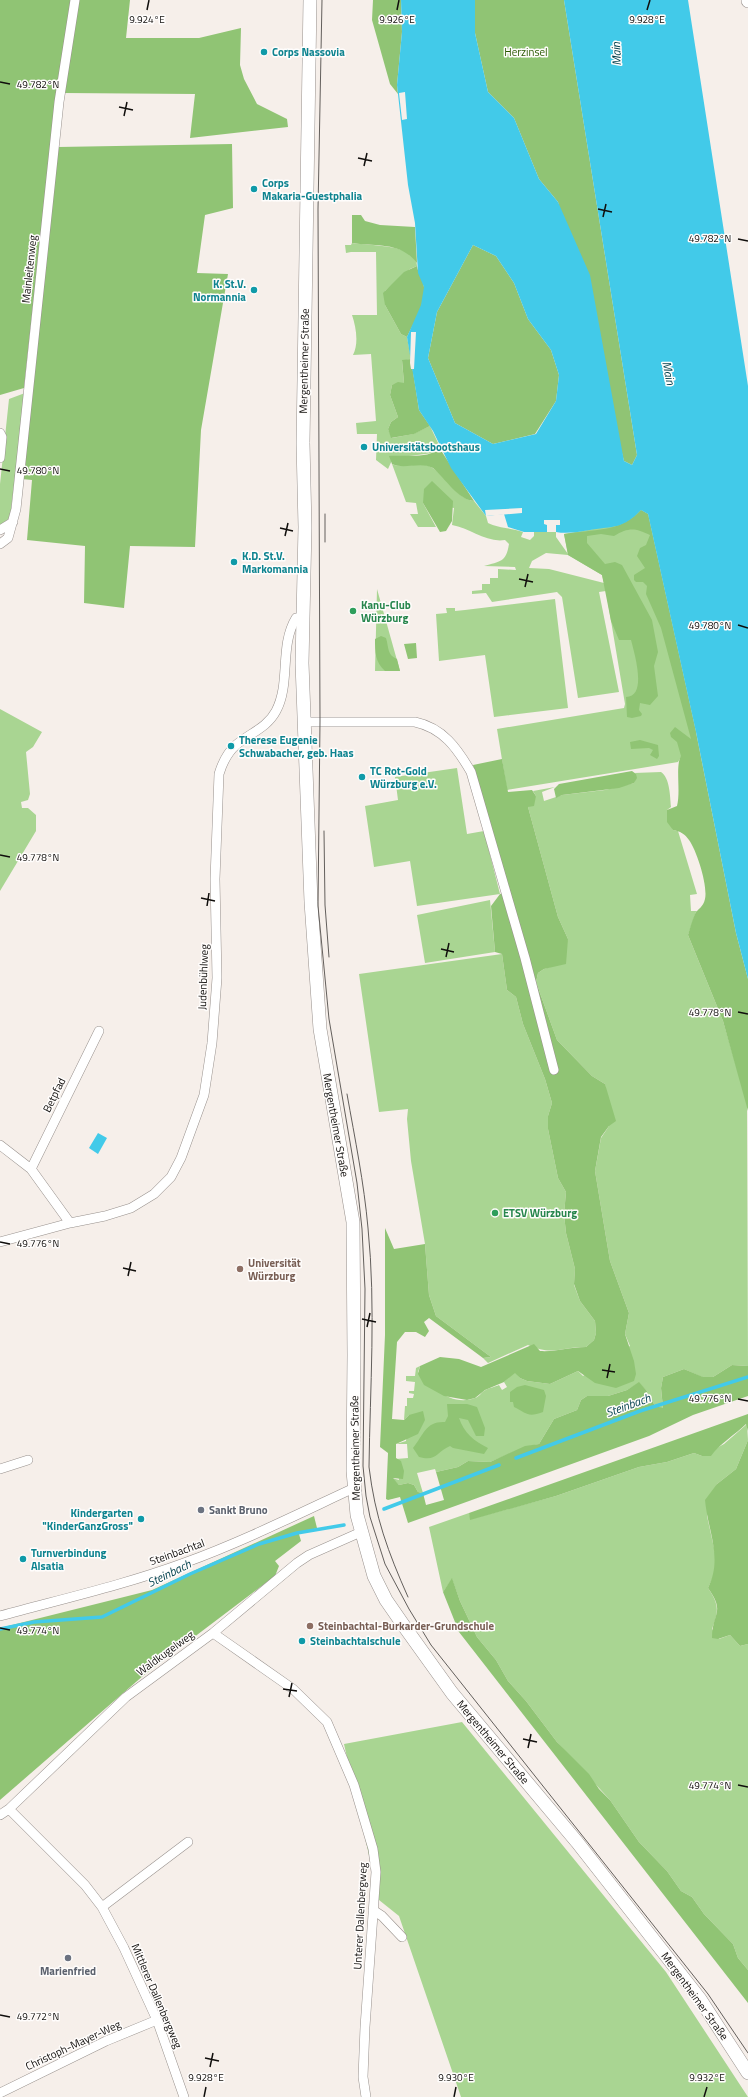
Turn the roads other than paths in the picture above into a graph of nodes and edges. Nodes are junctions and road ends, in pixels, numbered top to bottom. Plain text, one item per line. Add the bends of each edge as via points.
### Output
1 (75, 0) edge
2 (310, 0) edge
3 (0, 434) edge
4 (0, 458) edge
5 (13, 522) junction
6 (0, 530) edge
7 (4, 542) edge
8 (302, 618) junction
9 (304, 722) junction
10 (99, 1031) dead end
11 (554, 1070) dead end
12 (0, 1145) edge
13 (31, 1169) junction
14 (70, 1223) junction
15 (0, 1242) edge
16 (28, 1460) dead end
17 (0, 1468) edge
18 (354, 1488) junction
19 (359, 1523) junction
20 (0, 1616) edge
21 (213, 1633) junction
22 (9, 1809) junction
23 (0, 1814) edge
24 (188, 1842) dead end
25 (102, 1907) junction
26 (374, 1910) junction
27 (402, 1937) dead end
28 (157, 2020) junction
29 (748, 2073) edge
30 (0, 2093) edge
31 (184, 2097) edge
32 (366, 2097) edge

1 - 5 street, Mainleitenweg via 59,102
2 - 8 main road, Mergentheimer Straße
3 - 4 street
5 - 6 street
5 - 7 street, Mainleitenweg
8 - 9 main road, Mergentheimer Straße
8 - 14 street, Judenbühlweg via 296,618 290,629 283,686 276,711 264,726 236,745 221,766 219,774 215,879 217,978 212,1043 204,1095 181,1158 170,1177 154,1194 131,1208
9 - 11 street via 415,722 432,727 457,748 470,772 525,958
9 - 18 main road, Mergentheimer Straße via 311,902 320,1029 352,1222
10 - 13 street, Betpfad
12 - 13 street
13 - 14 street
14 - 15 street, Judenbühlweg
16 - 17 street
18 - 19 main road, Mergentheimer Straße
18 - 20 street, Steinbachtal via 185,1563
19 - 21 street, Waldkugelweg via 297,1563
19 - 29 main road, Mergentheimer Straße via 374,1576 386,1600 404,1626 452,1693 577,1842 700,1999
21 - 22 street, Waldkugelweg via 126,1697
21 - 26 street, Unterer Dallenbergweg via 293,1689 327,1722 354,1785 373,1849 376,1872
22 - 23 street, Waldkugelweg
22 - 25 street, Mittlerer Dallenbergweg via 85,1885
24 - 25 street
25 - 28 street, Mittlerer Dallenbergweg
26 - 27 street
26 - 32 street, Unterer Dallenbergweg via 365,2028 363,2077
28 - 30 street, Christoph-Mayer-Weg via 106,2041
28 - 31 street, Mittlerer Dallenbergweg

